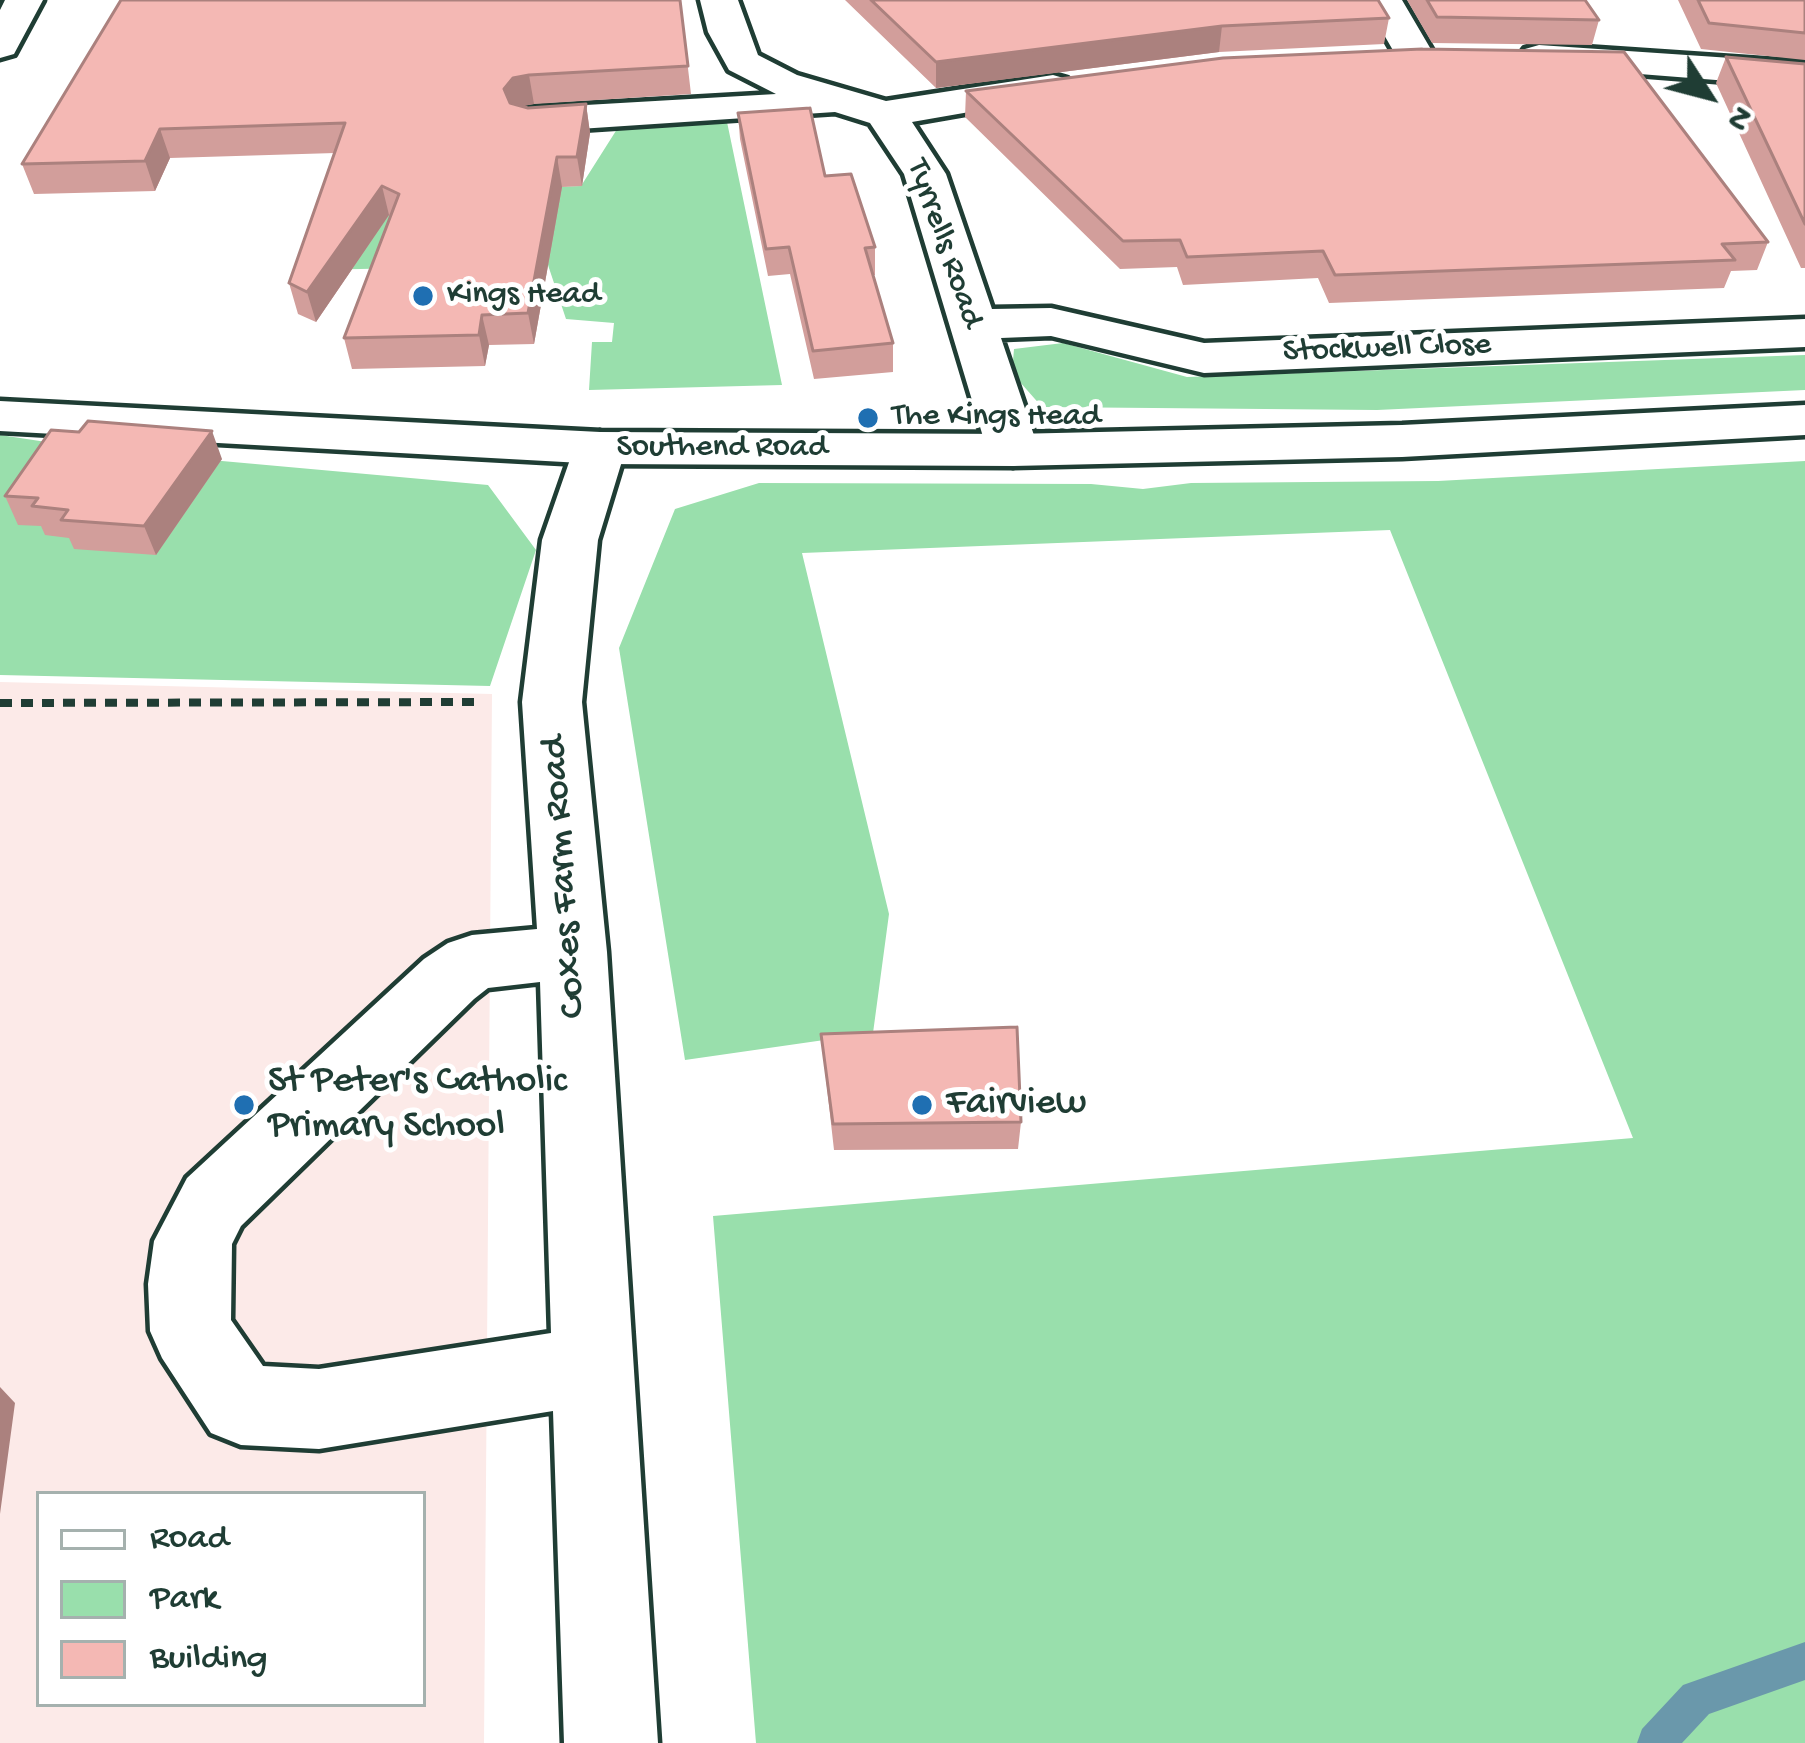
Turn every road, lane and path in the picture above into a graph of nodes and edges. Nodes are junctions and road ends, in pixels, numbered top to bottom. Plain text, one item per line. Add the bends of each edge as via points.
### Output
1 (718, 0) edge
2 (1383, 0) edge
3 (14, 5) edge
4 (0, 46) edge
5 (1416, 58) junction
6 (1459, 58) edge
7 (1502, 58) edge
8 (1372, 60) edge
9 (1805, 74) edge
10 (1087, 83) edge
11 (839, 101) junction
12 (884, 114) junction
13 (534, 120) edge
14 (973, 324) junction
15 (1805, 333) edge
16 (0, 416) edge
17 (1805, 420) edge
18 (600, 448) junction
19 (1013, 450) junction
20 (552, 702) junction
21 (0, 703) edge
22 (573, 952) junction
23 (595, 1365) junction
24 (611, 1743) edge

1 - 11 street, Tyrrells Road via 743,62
2 - 5 street
3 - 4 street
5 - 6 street
5 - 8 street
7 - 9 street
10 - 12 street
11 - 12 street, Tyrrells Road
11 - 13 street
12 - 14 street, Tyrrells Road via 925,174
14 - 15 street, Stockwell Close via 1052,322 1204,358
14 - 19 street, Tyrrells Road
16 - 18 street, Southend Road
17 - 19 street, Southend Road
18 - 19 street, Southend Road
18 - 20 street, Coxes Farm Road via 570,540
20 - 21 path
20 - 22 street, Coxes Farm Road
22 - 23 street, Coxes Farm Road
22 - 23 street via 472,962 449,979 214,1202 194,1241 188,1284 191,1331 241,1405 319,1409
23 - 24 street, Coxes Farm Road

